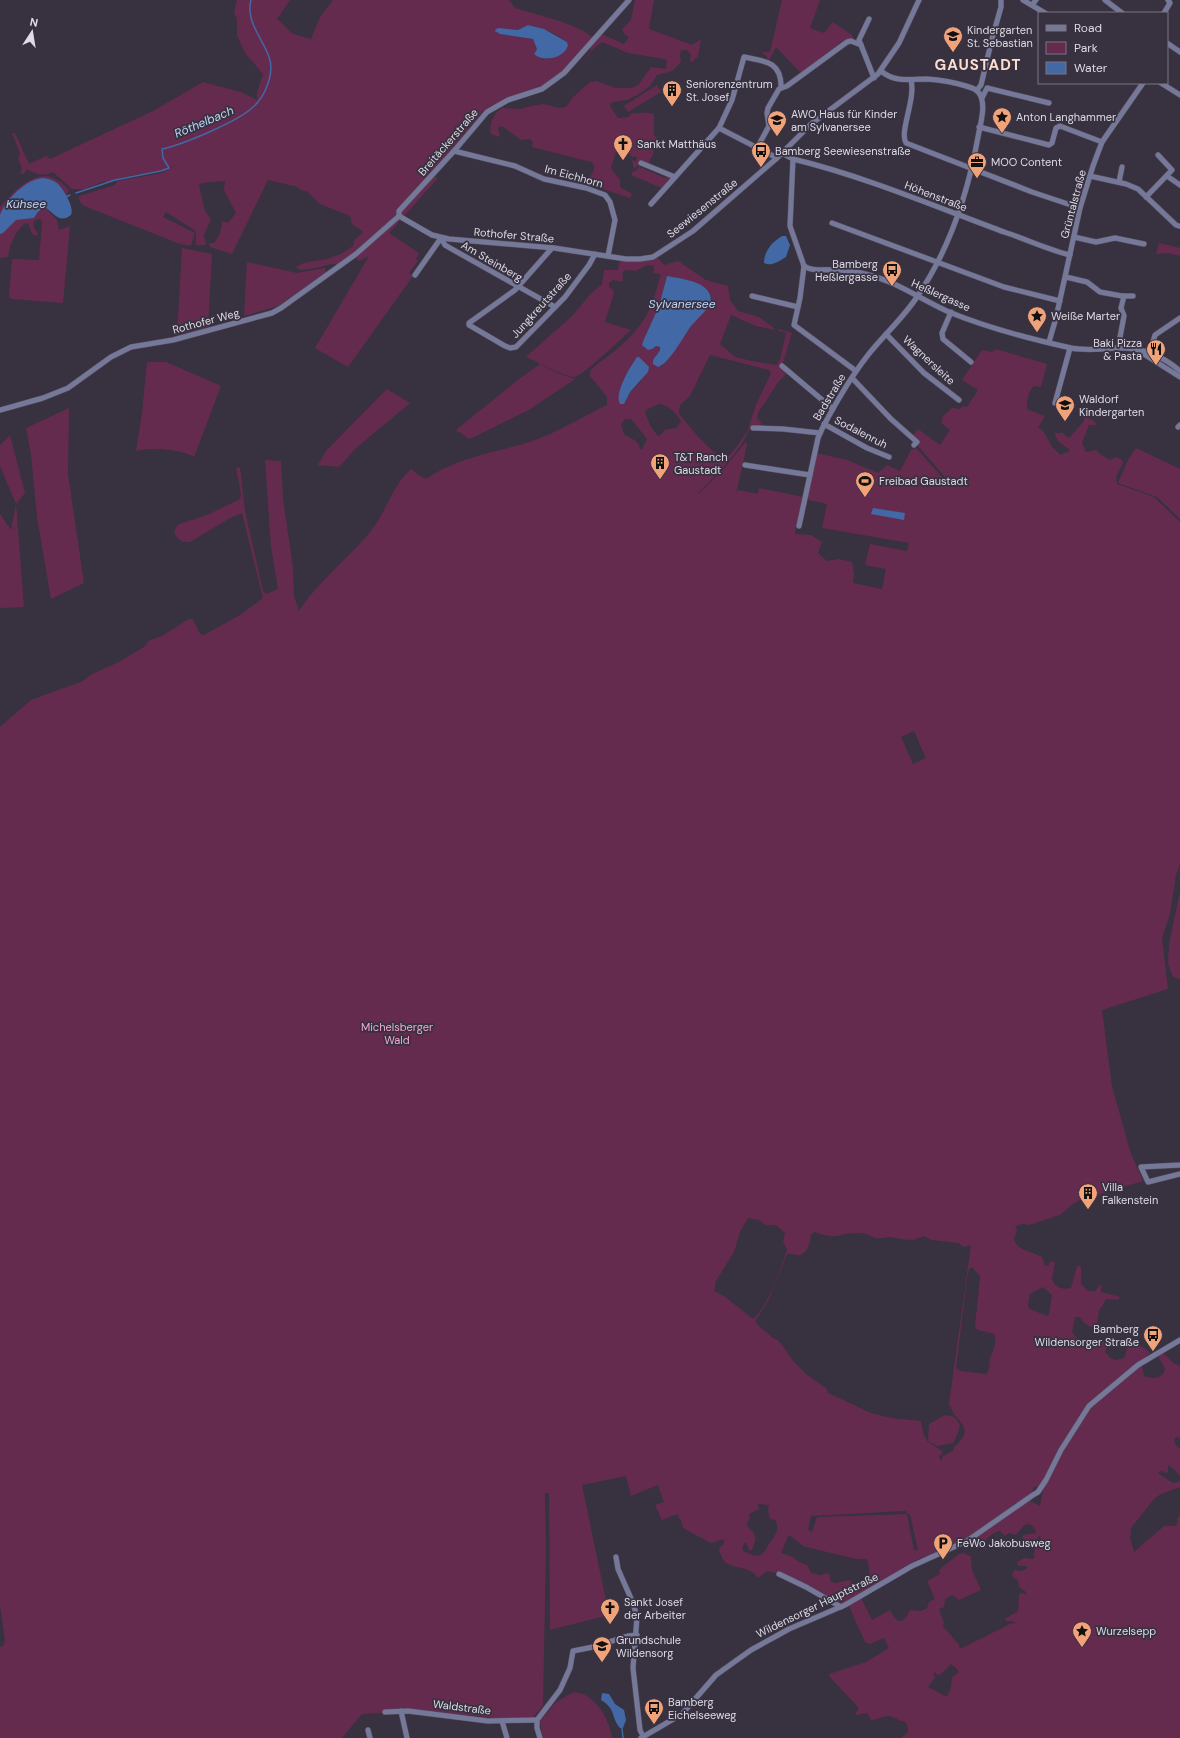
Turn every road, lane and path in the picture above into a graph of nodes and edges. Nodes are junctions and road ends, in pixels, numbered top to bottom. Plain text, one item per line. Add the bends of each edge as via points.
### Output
1 (629, 0) edge
2 (919, 0) edge
3 (1001, 0) edge
4 (1023, 0) edge
5 (1036, 0) edge
6 (1105, 0) edge
7 (1169, 2) edge
8 (1032, 5) junction
9 (1043, 12) edge
10 (1121, 12) edge
11 (1164, 12) edge
12 (869, 19) dead end
13 (861, 44) junction
14 (1168, 44) edge
15 (1180, 52) edge
16 (881, 71) junction
17 (874, 78) junction
18 (911, 80) junction
19 (1142, 84) edge
20 (1163, 84) edge
21 (781, 88) junction
22 (987, 88) junction
23 (978, 89) junction
24 (1180, 95) edge
25 (982, 98) junction
26 (1049, 103) dead end
27 (979, 127) junction
28 (719, 128) junction
29 (1102, 142) junction
30 (758, 148) junction
31 (454, 151) junction
32 (782, 153) junction
33 (1158, 155) dead end
34 (777, 158) junction
35 (793, 159) junction
36 (641, 163) dead end
37 (1122, 167) dead end
38 (971, 168) junction
39 (1090, 176) junction
40 (1167, 176) junction
41 (675, 177) junction
42 (1119, 182) junction
43 (1180, 185) edge
44 (1146, 197) junction
45 (651, 204) dead end
46 (1080, 208) junction
47 (958, 215) junction
48 (399, 216) junction
49 (832, 223) dead end
50 (1178, 226) dead end
51 (1074, 237) junction
52 (442, 238) junction
53 (1144, 244) dead end
54 (552, 248) junction
55 (595, 254) junction
56 (1070, 255) junction
57 (608, 256) junction
58 (633, 260) joint
59 (937, 262) junction
60 (804, 266) junction
61 (415, 275) dead end
62 (1066, 277) junction
63 (518, 288) junction
64 (752, 296) dead end
65 (1124, 296) junction
66 (1133, 296) dead end
67 (917, 297) junction
68 (1060, 301) junction
69 (555, 307) junction
70 (798, 307) junction
71 (951, 312) junction
72 (1180, 318) edge
73 (886, 334) junction
74 (1049, 342) junction
75 (1070, 348) junction
76 (1118, 348) junction
77 (1138, 350) junction
78 (1150, 352) junction
79 (971, 362) dead end
80 (782, 366) dead end
81 (856, 371) junction
82 (1180, 371) edge
83 (1180, 377) edge
84 (852, 378) junction
85 (959, 400) dead end
86 (1055, 403) dead end
87 (833, 409) junction
88 (0, 410) edge
89 (824, 424) junction
90 (752, 428) dead end
91 (820, 434) junction
92 (914, 445) dead end
93 (889, 457) dead end
94 (745, 465) dead end
95 (810, 475) junction
96 (799, 526) dead end
97 (1180, 1165) edge
98 (1180, 1174) edge
99 (1180, 1340) edge
100 (616, 1557) dead end
101 (779, 1574) dead end
102 (840, 1607) junction
103 (637, 1635) junction
104 (401, 1711) junction
105 (385, 1712) dead end
106 (538, 1720) junction
107 (502, 1721) junction
108 (368, 1730) dead end
109 (642, 1737) edge
110 (370, 1738) edge
111 (407, 1738) edge
112 (507, 1738) edge
113 (540, 1738) edge

1 - 31 street, Breitäckerstraße via 560,77 542,89 508,100 487,112
2 - 16 street, Seewiesenstraße via 899,43
3 - 23 street
4 - 8 street
5 - 8 street
6 - 10 street
7 - 11 street
8 - 9 street
12 - 13 street via 859,40
13 - 17 street
13 - 21 street via 847,42
14 - 15 street
16 - 17 street, Seewiesenstraße
16 - 18 street via 890,78
17 - 32 street, Seewiesenstraße via 811,124
18 - 23 street via 927,79
18 - 38 street via 913,92 903,134 906,143
19 - 29 street, Grüntalstraße
20 - 24 street
21 - 28 street via 778,70 771,63 744,57 732,100
21 - 30 street via 767,110 769,126
22 - 23 street
22 - 25 street
22 - 26 street
23 - 25 street
25 - 27 street, Badstraße
27 - 29 street via 1049,145 1052,143 1056,128 1060,126
27 - 38 street, Badstraße
28 - 30 street
28 - 41 street
29 - 39 street, Grüntalstraße
30 - 34 street
31 - 48 street, Breitäckerstraße via 399,211
31 - 57 street, Im Eichhorn via 517,166 544,179 605,195 610,202 615,220
32 - 34 street, Seewiesenstraße
32 - 35 street, Höhenstraße
33 - 40 street via 1172,170
34 - 58 street, Seewiesenstraße via 686,236 658,255
35 - 47 street, Höhenstraße via 847,173
35 - 60 street via 790,226
36 - 41 street
37 - 42 street
38 - 46 street
38 - 47 street, Badstraße
39 - 42 street
39 - 46 street, Grüntalstraße
40 - 43 street
40 - 44 street
41 - 45 street
42 - 44 street via 1138,189
44 - 50 street
46 - 51 street, Grüntalstraße
47 - 56 street, Höhenstraße
47 - 59 street, Badstraße
48 - 52 street, Rothofer Straße
48 - 88 street, Rothofer Weg via 356,254 272,313 203,333 130,347 111,357 68,388
49 - 59 street
51 - 53 street via 1096,242 1115,238
51 - 56 street, Grüntalstraße
52 - 54 street, Rothofer Straße
52 - 61 street
52 - 63 street, Am Steinberg via 445,245
54 - 55 street, Rothofer Straße
54 - 63 street
55 - 57 street, Rothofer Straße
55 - 69 street, Jungkreutstraße via 574,286
56 - 62 street, Grüntalstraße
57 - 58 street, Rothofer Straße
59 - 67 street, Badstraße
59 - 68 street via 1004,287
60 - 67 street, Heßlergasse via 814,270 847,271 868,275 889,282
60 - 70 street
62 - 65 street via 1086,282 1100,292
62 - 68 street, Grüntalstraße
63 - 69 street, Am Steinberg
63 - 69 street, Jungkreutstraße via 469,322 469,325 495,341 513,348
64 - 70 street
65 - 66 street
65 - 76 street via 1121,308 1124,316
67 - 71 street, Heßlergasse
67 - 73 street, Badstraße
68 - 74 street, Grüntalstraße
70 - 81 street via 794,325
71 - 74 street, Heßlergasse via 1002,330
71 - 79 street via 942,333 943,339
72 - 78 street via 1155,334
73 - 81 street, Badstraße
73 - 85 street, Wagnersleite via 924,373
74 - 75 street, Heßlergasse
75 - 76 street, Heßlergasse
75 - 86 street
76 - 77 street, Heßlergasse
77 - 78 street, Heßlergasse
77 - 83 street
78 - 82 street, Heßlergasse via 1165,359
80 - 87 street
81 - 84 street, Badstraße
84 - 87 street, Badstraße
84 - 92 street via 916,442
87 - 89 street, Badstraße
89 - 91 street, Badstraße
89 - 93 street, Sodalenruh
90 - 91 street
91 - 95 street, Badstraße
94 - 95 street
95 - 96 street, Badstraße
97 - 98 street via 1141,1167 1148,1182
99 - 102 street, Wildensorger Hauptstraße via 1138,1365 1089,1406 1038,1492 967,1541 912,1566
100 - 103 street via 618,1569 636,1612
101 - 102 street
102 - 109 street, Wildensorger Hauptstraße via 788,1629 744,1654 716,1675 682,1714
103 - 106 street via 573,1650 570,1668 560,1690
103 - 109 street via 634,1686
104 - 105 street, Waldstraße
104 - 107 street, Waldstraße
104 - 111 street
106 - 107 street, Waldstraße
106 - 113 street
107 - 112 street
108 - 110 street

